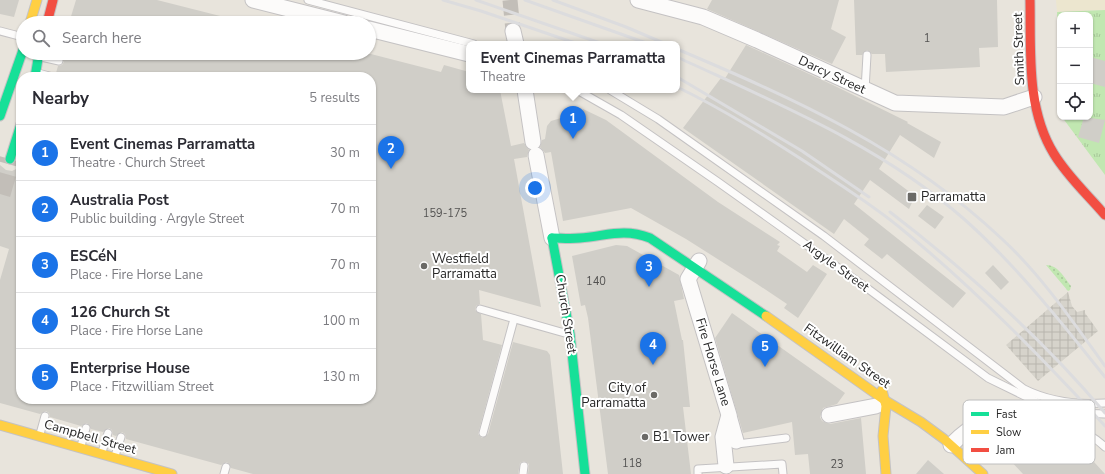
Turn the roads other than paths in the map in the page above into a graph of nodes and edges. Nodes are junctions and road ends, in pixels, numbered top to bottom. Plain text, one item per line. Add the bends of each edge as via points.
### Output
1 (37, 0) edge
2 (53, 0) edge
3 (253, 0) edge
4 (308, 0) edge
5 (638, 0) edge
6 (1030, 0) edge
7 (32, 16) edge
8 (49, 16) edge
9 (316, 16) edge
10 (368, 16) edge
11 (376, 18) edge
12 (0, 31) edge
13 (376, 31) edge
14 (16, 35) edge
15 (466, 42) edge
16 (466, 53) edge
17 (867, 55) dead end
18 (20, 60) edge
19 (38, 60) edge
20 (56, 60) edge
21 (59, 61) dead end
22 (36, 72) edge
23 (865, 91) junction
24 (526, 93) edge
25 (582, 93) edge
26 (615, 93) edge
27 (1034, 97) junction
28 (0, 116) edge
29 (16, 144) edge
30 (10, 159) tunnel mouth
31 (1105, 215) edge
32 (649, 227) dead end
33 (578, 229) dead end
34 (552, 238) junction
35 (697, 264) junction
36 (480, 309) dead end
37 (514, 319) junction
38 (570, 334) junction
39 (1033, 400) edge
40 (1054, 400) edge
41 (881, 403) junction
42 (1095, 414) edge
43 (1105, 414) edge
44 (729, 415) junction
45 (829, 415) dead end
46 (45, 416) dead end
47 (910, 416) junction
48 (886, 420) junction
49 (0, 425) edge
50 (86, 428) dead end
51 (963, 432) edge
52 (108, 433) dead end
53 (483, 433) dead end
54 (39, 436) junction
55 (121, 438) dead end
56 (786, 438) dead end
57 (1095, 438) edge
58 (736, 441) joint
59 (951, 445) junction
60 (1105, 447) edge
61 (81, 448) junction
62 (102, 454) junction
63 (963, 456) edge
64 (115, 458) junction
65 (972, 464) edge
66 (524, 466) dead end
67 (726, 466) junction
68 (698, 472) edge
69 (172, 474) edge
70 (523, 474) edge
71 (585, 474) edge
72 (783, 474) edge
73 (878, 474) edge
74 (886, 474) edge
75 (983, 474) edge

1 - 7 street
2 - 8 street
3 - 9 street
4 - 10 lane
5 - 23 street, Darcy Street via 703,17
6 - 27 street, Smith Street
11 - 15 lane
12 - 14 lane
13 - 16 street
17 - 23 lane
18 - 28 street
19 - 22 street
20 - 21 lane
23 - 27 street, Darcy Street via 895,104 947,106 1004,107
24 - 34 street, Church Street
25 - 39 lane, Argyle Street via 622,115 718,182 988,378
26 - 40 lane, Argyle Street via 658,119 824,236 1024,389
27 - 31 street, Smith Street via 1036,114 1044,138 1053,154
29 - 30 street
32 - 35 street, Fitzwilliam Street
33 - 34 street
34 - 35 street, Fitzwilliam Street via 572,239 629,231 650,238
34 - 38 street, Church Street
35 - 41 street, Fitzwilliam Street via 869,389 875,400
35 - 41 street, Fitzwilliam Street via 874,383 882,390
35 - 44 street, Fire Horse Lane via 688,279
36 - 37 lane
37 - 38 lane
37 - 53 lane
38 - 71 street, Church Street
41 - 45 street
41 - 47 street
41 - 48 street
41 - 73 street via 874,430
42 - 43 lane, Argyle Street
44 - 58 street
44 - 67 street, Fire Horse Lane via 723,436
46 - 54 lane
47 - 48 street via 896,414
47 - 59 street
48 - 74 street via 883,442
49 - 54 street, Campbell Street
50 - 61 lane
51 - 59 street
52 - 62 lane
54 - 61 street, Campbell Street
55 - 64 lane
56 - 58 lane via 737,444
57 - 60 lane
59 - 63 street
61 - 62 street, Campbell Street
62 - 64 street, Campbell Street
64 - 69 street, Campbell Street
65 - 75 street
66 - 70 lane
67 - 68 lane
67 - 72 lane via 782,464

